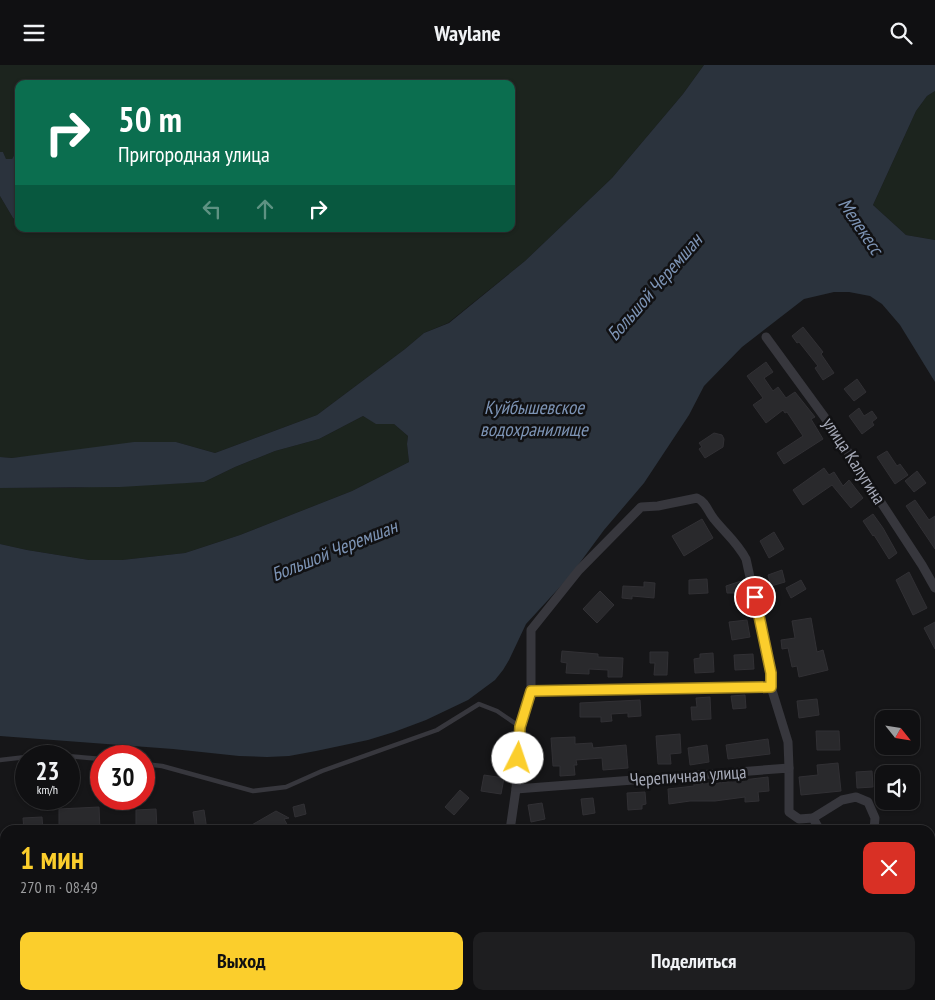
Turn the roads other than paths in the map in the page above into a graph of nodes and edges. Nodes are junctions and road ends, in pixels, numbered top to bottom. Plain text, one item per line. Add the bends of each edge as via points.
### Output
1 (766, 337) dead end
2 (935, 588) edge
3 (771, 687) junction
4 (531, 691) junction
5 (520, 727) junction
6 (15, 758) edge
7 (0, 759) edge
8 (155, 765) edge
9 (789, 768) junction
10 (516, 789) junction
11 (813, 818) junction
12 (511, 825) edge
13 (817, 825) edge
14 (874, 825) edge

1 - 2 street, улица Калугина via 831,425
3 - 4 street
3 - 4 street via 771,673 746,559 738,544 697,498 641,507 579,570 531,630
3 - 9 street via 788,742
4 - 5 street
5 - 8 lane via 479,703 437,730 286,787 253,791
5 - 10 street
6 - 7 lane
9 - 10 street, Черепичная улица
9 - 11 street via 788,812 799,819
10 - 12 street
11 - 13 street
11 - 14 street via 842,800 856,797 868,802

